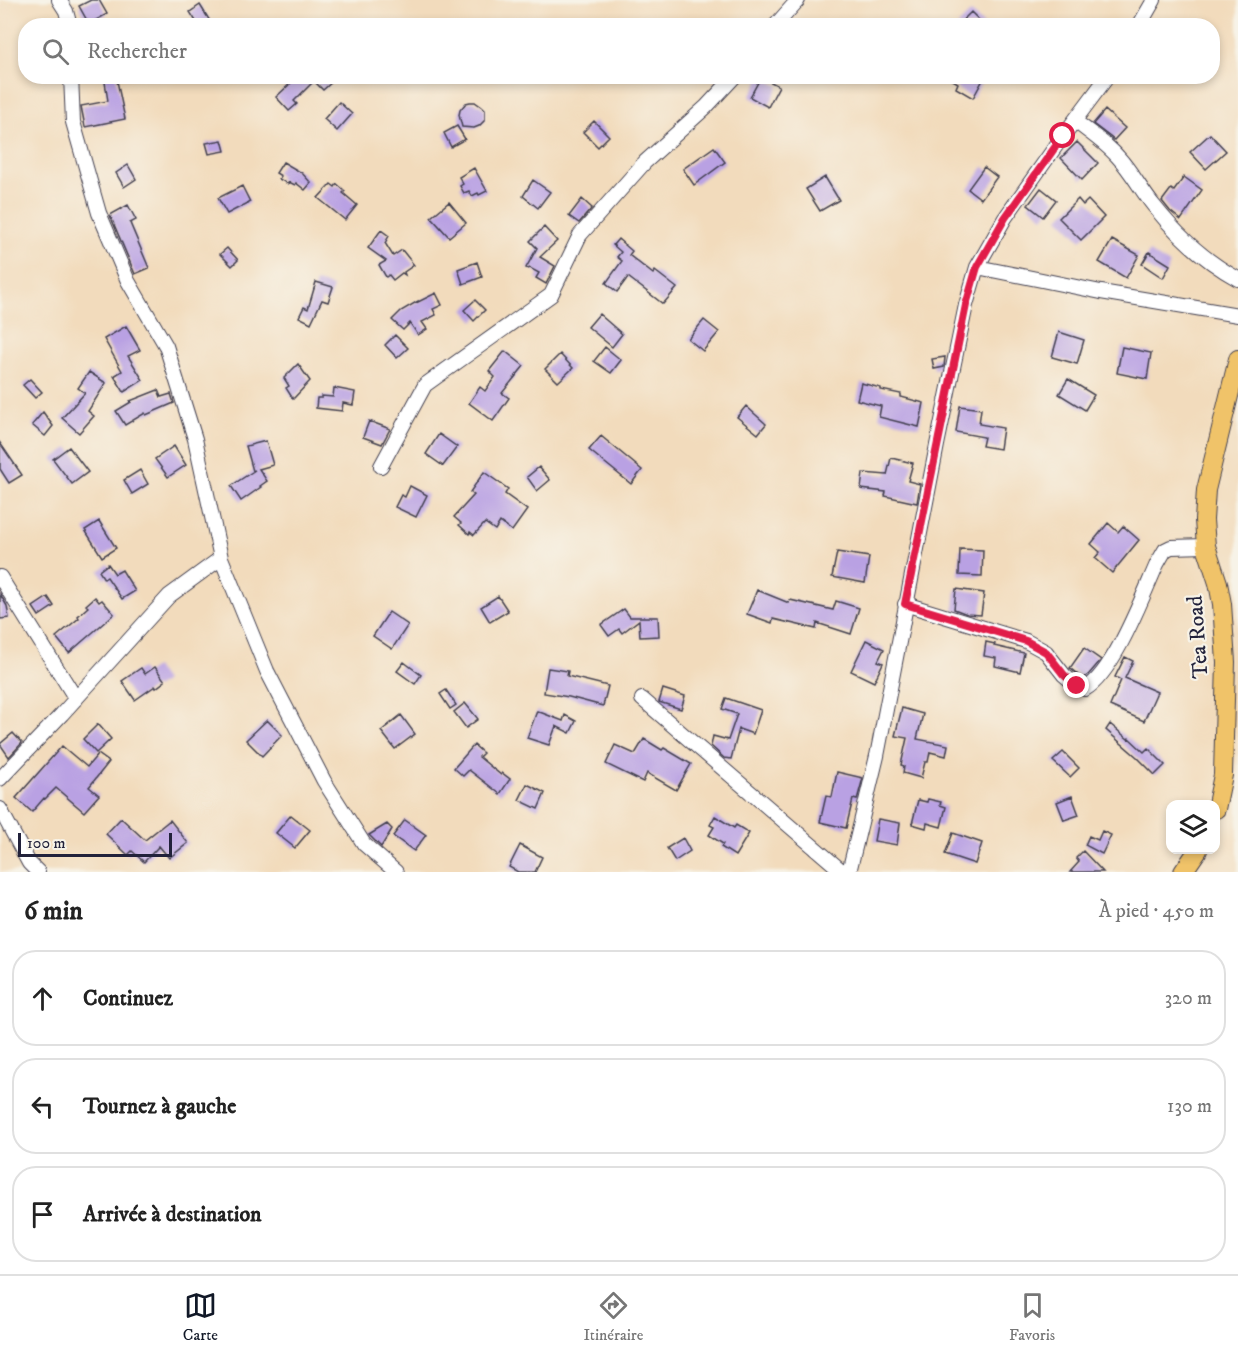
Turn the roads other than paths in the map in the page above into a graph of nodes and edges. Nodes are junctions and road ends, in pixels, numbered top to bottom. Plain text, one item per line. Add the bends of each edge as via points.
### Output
1 (59, 0) edge
2 (798, 0) edge
3 (1154, 0) edge
4 (68, 18) edge
5 (782, 18) edge
6 (1144, 18) edge
7 (72, 84) edge
8 (728, 84) edge
9 (1102, 84) edge
10 (1075, 121) junction
11 (977, 267) junction
12 (1238, 279) edge
13 (1238, 315) edge
14 (1238, 359) edge
15 (381, 466) dead end
16 (1206, 546) junction
17 (221, 558) junction
18 (0, 577) edge
19 (905, 604) junction
20 (76, 699) junction
21 (642, 699) dead end
22 (0, 778) edge
23 (1217, 800) edge
24 (0, 809) edge
25 (1195, 854) edge
26 (38, 872) edge
27 (396, 872) edge
28 (843, 872) edge
29 (849, 872) edge
30 (1183, 872) edge

1 - 4 street
2 - 5 street
3 - 6 street
7 - 17 street via 74,122 99,213 128,281 166,346 195,439
8 - 15 street via 645,162 580,235 551,295 425,385
9 - 10 street
10 - 11 street via 1005,218
10 - 12 street via 1127,166 1179,235
11 - 13 street
11 - 19 street
14 - 16 main road, Tea Road via 1206,490
16 - 19 street via 1165,550 1116,653 1085,690 1064,675 1046,652 1026,641
16 - 23 main road, Tea Road via 1222,604 1226,662 1223,775
17 - 20 street via 169,596
17 - 27 street via 267,671 324,781 364,844
18 - 20 street
19 - 29 street via 877,756
20 - 22 street
21 - 28 street
24 - 26 street via 29,863
25 - 30 main road

